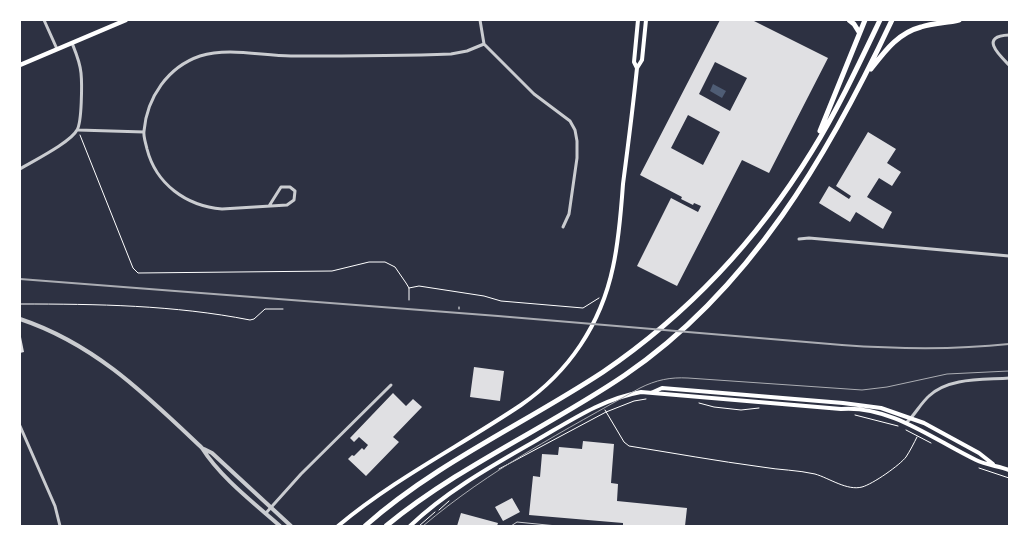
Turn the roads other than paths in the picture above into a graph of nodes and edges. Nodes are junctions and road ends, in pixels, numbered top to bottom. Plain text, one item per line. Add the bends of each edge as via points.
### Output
1 (44, 20) edge
2 (126, 20) edge
3 (480, 20) edge
4 (638, 20) edge
5 (646, 20) edge
6 (849, 20) edge
7 (865, 20) edge
8 (880, 20) edge
9 (892, 20) edge
10 (960, 20) edge
11 (859, 32) junction
12 (1009, 35) edge
13 (72, 43) junction
14 (484, 44) junction
15 (57, 50) junction
16 (20, 65) edge
17 (1009, 65) edge
18 (637, 68) junction
19 (864, 77) junction
20 (78, 130) junction
21 (144, 132) junction
22 (812, 151) junction
23 (20, 169) edge
24 (269, 206) junction
25 (563, 227) dead end
26 (799, 239) dead end
27 (1009, 256) edge
28 (20, 319) edge
29 (1009, 378) edge
30 (391, 385) dead end
31 (651, 393) junction
32 (913, 418) junction
33 (906, 424) junction
34 (20, 426) edge
35 (202, 448) junction
36 (994, 464) junction
37 (1009, 470) edge
38 (271, 508) junction
39 (266, 513) junction
40 (60, 526) edge
41 (280, 526) edge
42 (291, 526) edge
43 (338, 526) edge
44 (365, 526) edge
45 (386, 526) edge
46 (410, 526) edge
47 (511, 526) edge
48 (557, 526) edge

1 - 15 street
2 - 13 main road
3 - 14 street
4 - 18 main road via 634,62
5 - 18 main road via 642,60
6 - 11 highway
7 - 11 highway
8 - 22 highway
9 - 19 highway
10 - 19 highway via 906,32
11 - 22 highway
12 - 17 street via 995,40 993,45
13 - 15 main road
13 - 20 street via 81,73
14 - 21 street via 451,54 289,56 227,52 206,55 182,65 162,83 152,100
14 - 25 street via 534,94 570,121 575,130 577,158 569,214
15 - 16 main road
18 - 43 main road via 614,265 597,318 579,348 560,372 531,397 404,478
19 - 45 highway via 792,202 747,262 695,317 627,374 452,479
20 - 21 street
20 - 23 street via 70,139
21 - 24 street via 152,162 160,176 173,191 188,200 215,208
22 - 44 highway via 742,249 662,328 602,372 440,470
24 - 24 street via 290,204 296,197 295,191 287,186 281,188
26 - 27 street
28 - 35 street via 60,335 103,360
29 - 32 street via 952,384 926,398
30 - 38 street
31 - 32 main road via 662,388 852,404 881,408
31 - 33 main road via 851,408
31 - 46 main road via 624,395 601,404 455,489
32 - 33 street
32 - 36 main road
33 - 36 main road via 978,461
34 - 40 street via 55,506
35 - 38 street via 212,453
35 - 39 street
36 - 37 main road
38 - 39 street
38 - 42 street
39 - 41 street
47 - 48 lane via 517,522

